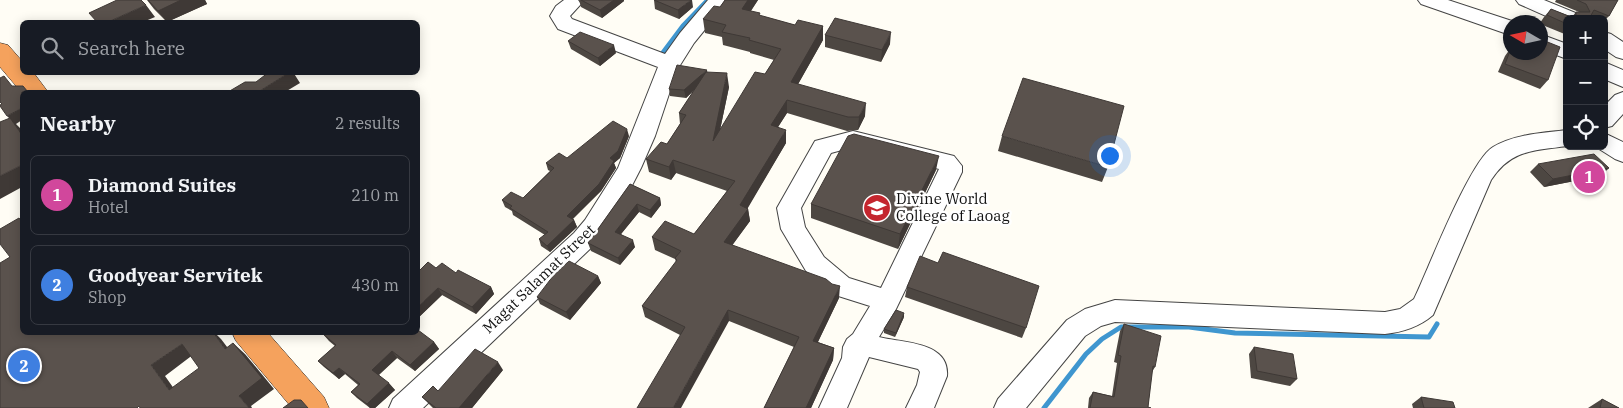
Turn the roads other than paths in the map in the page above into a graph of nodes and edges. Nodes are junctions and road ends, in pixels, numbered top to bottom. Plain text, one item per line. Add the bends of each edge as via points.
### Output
1 (720, 0) edge
2 (1428, 0) edge
3 (1526, 0) edge
4 (571, 4) dead end
5 (1563, 16) edge
6 (1503, 26) edge
7 (1608, 42) edge
8 (1548, 44) edge
9 (1563, 50) edge
10 (0, 51) edge
11 (1623, 52) edge
12 (669, 63) junction
13 (1608, 72) edge
14 (20, 74) edge
15 (21, 75) edge
16 (1623, 80) edge
17 (34, 90) edge
18 (1623, 100) edge
19 (1608, 116) edge
20 (1563, 139) edge
21 (1608, 144) edge
22 (1623, 153) edge
23 (887, 301) junction
24 (250, 335) edge
25 (862, 342) junction
26 (312, 408) edge
27 (403, 408) edge
28 (833, 408) edge
29 (920, 408) edge
30 (1008, 408) edge

1 - 12 street, Magat Salamat Street via 683,41
2 - 6 street
3 - 5 street
4 - 12 street via 560,16 565,24
7 - 11 street
8 - 9 street
10 - 14 highway
12 - 27 street, Magat Salamat Street via 621,187 599,222
13 - 16 street
15 - 17 highway
18 - 19 street
20 - 30 street via 1519,146 1501,153 1490,162 1424,307 1415,316 1385,323 1115,311 1094,317 1076,328
21 - 22 street
23 - 23 street via 841,286 816,264 793,229 789,208 823,147 836,142 853,139 946,162 951,166
23 - 25 street
24 - 26 highway
25 - 28 street via 856,347 855,358
25 - 29 street via 931,363 933,379

